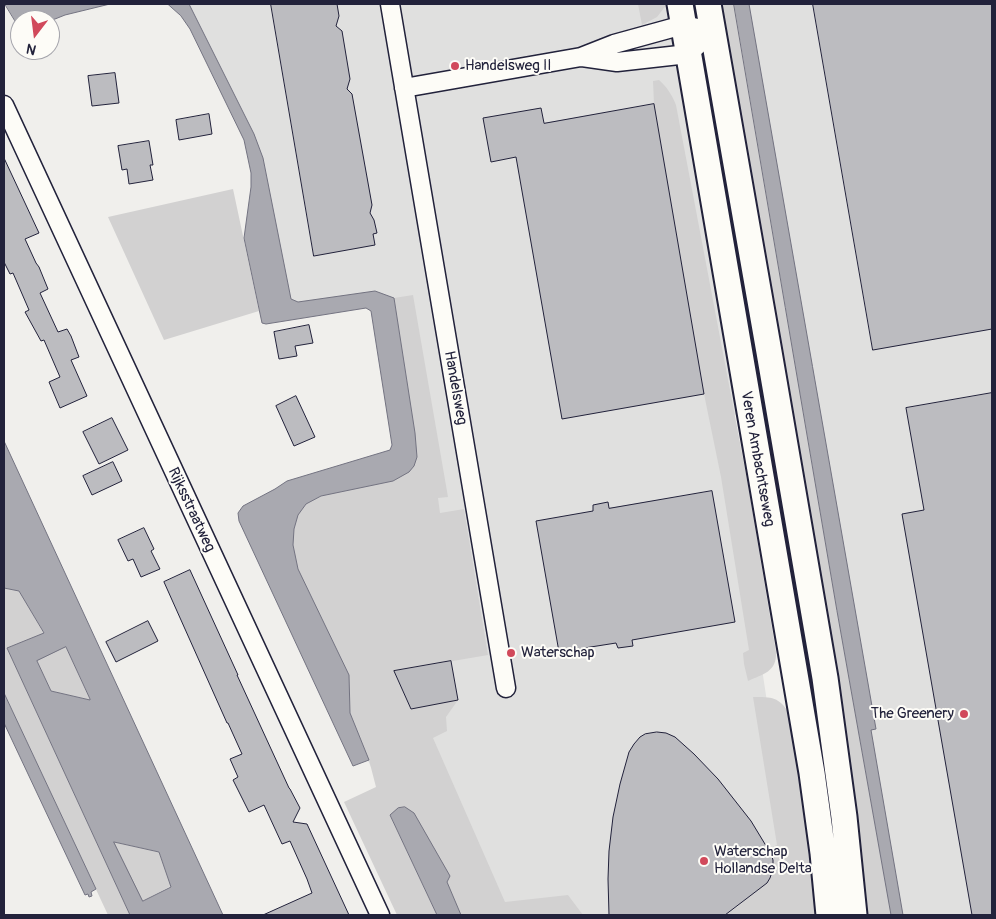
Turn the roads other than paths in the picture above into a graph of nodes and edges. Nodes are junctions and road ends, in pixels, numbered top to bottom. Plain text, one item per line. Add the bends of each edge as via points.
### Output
1 (390, 4) edge
2 (708, 4) edge
3 (682, 14) edge
4 (713, 31) junction
5 (688, 54) junction
6 (581, 57) junction
7 (404, 88) junction
8 (4, 105) edge
9 (506, 688) dead end
10 (380, 915) edge
11 (829, 915) edge
12 (854, 915) edge

1 - 7 street, Handelsweg
2 - 4 main road, Veren Ambachtseweg
3 - 4 street
3 - 5 main road, Veren Ambachtseweg
3 - 6 street
4 - 5 street
4 - 12 main road, Veren Ambachtseweg via 825,678
5 - 6 street via 617,62
5 - 11 main road, Veren Ambachtseweg via 812,773
6 - 7 street
7 - 9 street, Handelsweg
8 - 10 street, Rijksstraatweg

